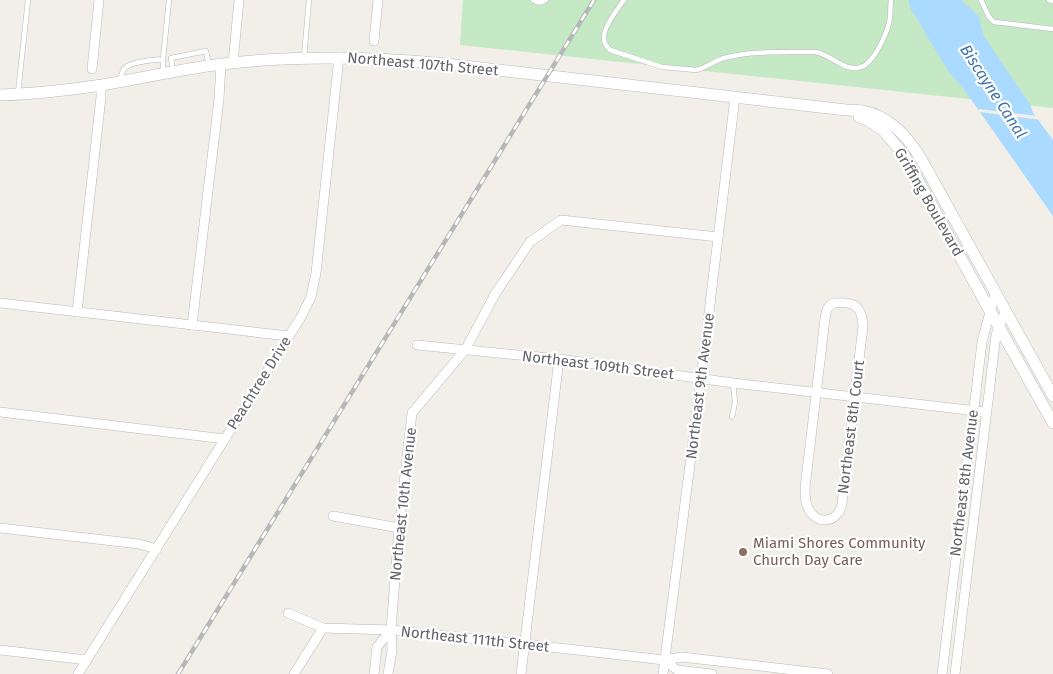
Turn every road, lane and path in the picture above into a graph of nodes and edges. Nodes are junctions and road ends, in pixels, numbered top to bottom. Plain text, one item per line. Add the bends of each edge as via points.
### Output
1 (28, 0) edge
2 (99, 0) edge
3 (169, 0) edge
4 (240, 0) edge
5 (309, 0) edge
6 (378, 0) edge
7 (532, 0) edge
8 (546, 0) edge
9 (624, 0) edge
10 (891, 0) edge
11 (981, 0) edge
12 (1049, 0) edge
13 (1053, 1) edge
14 (1053, 29) edge
15 (374, 41) dead end
16 (304, 57) junction
17 (339, 57) junction
18 (163, 60) junction
19 (233, 63) junction
20 (215, 65) junction
21 (92, 69) dead end
22 (168, 73) junction
23 (120, 81) junction
24 (100, 85) junction
25 (18, 94) junction
26 (0, 95) edge
27 (735, 97) junction
28 (846, 110) junction
29 (718, 237) junction
30 (995, 293) junction
31 (0, 303) edge
32 (77, 312) junction
33 (990, 312) junction
34 (1006, 312) junction
35 (192, 326) junction
36 (999, 326) junction
37 (288, 336) junction
38 (417, 345) dead end
39 (1011, 348) junction
40 (465, 350) junction
41 (994, 351) junction
42 (559, 359) junction
43 (701, 379) junction
44 (733, 383) junction
45 (816, 393) junction
46 (1053, 396) edge
47 (855, 397) junction
48 (973, 411) junction
49 (0, 412) edge
50 (986, 412) junction
51 (732, 417) dead end
52 (1053, 423) edge
53 (225, 439) junction
54 (333, 516) dead end
55 (0, 528) edge
56 (399, 528) junction
57 (157, 549) junction
58 (288, 613) dead end
59 (323, 628) junction
60 (391, 630) junction
61 (524, 644) junction
62 (0, 650) edge
63 (87, 660) junction
64 (664, 660) junction
65 (804, 672) edge
66 (78, 674) edge
67 (294, 674) edge
68 (374, 674) edge
69 (388, 674) edge
70 (521, 674) edge
71 (663, 674) edge
72 (712, 674) edge
73 (828, 674) edge
74 (942, 674) edge
75 (955, 674) edge

1 - 25 lane
2 - 21 street
3 - 18 lane
4 - 19 street
5 - 16 lane
6 - 15 street
7 - 8 lane
9 - 10 lane via 604,33 610,50 662,67 696,70 730,56 774,52 817,52 848,67 863,67 875,54 887,29
11 - 14 lane via 994,22
12 - 13 lane
16 - 17 street, Northeast 107th Street
16 - 19 street, Northeast 107th Street
17 - 27 street, Northeast 107th Street via 446,64
17 - 37 street, Peachtree Drive via 314,286 306,307
18 - 22 lane
18 - 23 lane via 125,67
19 - 20 street, Northeast 107th Street
20 - 22 street, Northeast 107th Street
20 - 35 street via 219,99
22 - 23 street, Northeast 107th Street
23 - 24 street, Northeast 107th Street
24 - 25 street, Northeast 107th Street
24 - 32 street via 102,97
25 - 26 street, Northeast 107th Street
27 - 28 street, Northeast 107th Street
27 - 29 street, Northeast 9th Avenue
28 - 30 street, Griffing Boulevard via 861,110 876,116 890,123 905,137 920,157
28 - 33 street, Griffing Boulevard via 877,125 904,155
29 - 40 street, Northeast 10th Avenue via 561,220 530,242 495,294
29 - 43 street, Northeast 9th Avenue
30 - 33 street, Northeast 8th Avenue
30 - 34 street, Griffing Boulevard
31 - 32 street
32 - 35 street
33 - 36 street, Griffing Boulevard
33 - 48 street, Northeast 8th Avenue via 982,342
34 - 36 street, Northeast 8th Avenue
34 - 46 street, Griffing Boulevard
35 - 37 street
36 - 39 street, Griffing Boulevard
36 - 41 street, Northeast 8th Avenue
37 - 53 street, Peachtree Drive
38 - 40 street, Northeast 109th Street
39 - 41 street via 1001,347
39 - 52 street, Griffing Boulevard
40 - 42 street, Northeast 109th Street
40 - 56 street, Northeast 10th Avenue via 412,413
41 - 50 street, Northeast 8th Avenue
42 - 43 street, Northeast 109th Street
42 - 61 street
43 - 44 street, Northeast 109th Street
43 - 64 street, Northeast 9th Avenue
44 - 45 street, Northeast 109th Street
44 - 51 lane via 735,402
45 - 47 street, Northeast 109th Street
45 - 47 street, Northeast 8th Court via 828,307 834,303 846,303 857,306 863,320
45 - 47 street, Northeast 8th Court via 805,496 806,506 812,514 825,520 834,517 841,509
47 - 48 street, Northeast 109th Street
48 - 50 street, Northeast 109th Street
48 - 74 street, Northeast 8th Avenue
49 - 53 street
50 - 75 street, Northeast 8th Avenue
53 - 57 street, Peachtree Drive
54 - 56 street
55 - 57 street via 139,544
56 - 60 street, Northeast 10th Avenue
57 - 63 street, Peachtree Drive
58 - 59 street, Northeast 111th Street
59 - 60 street, Northeast 111th Street
59 - 67 street
60 - 61 street, Northeast 111th Street
60 - 68 street via 377,647
60 - 69 street, Northeast 10th Avenue
61 - 64 street, Northeast 111th Street
61 - 70 street
62 - 63 street
63 - 66 street, Peachtree Drive
64 - 65 street, Northeast 111th Street via 682,657
64 - 71 street, Northeast 9th Avenue
64 - 72 street, Northeast 111th Street via 677,670
65 - 73 street, Northeast 111th Street

